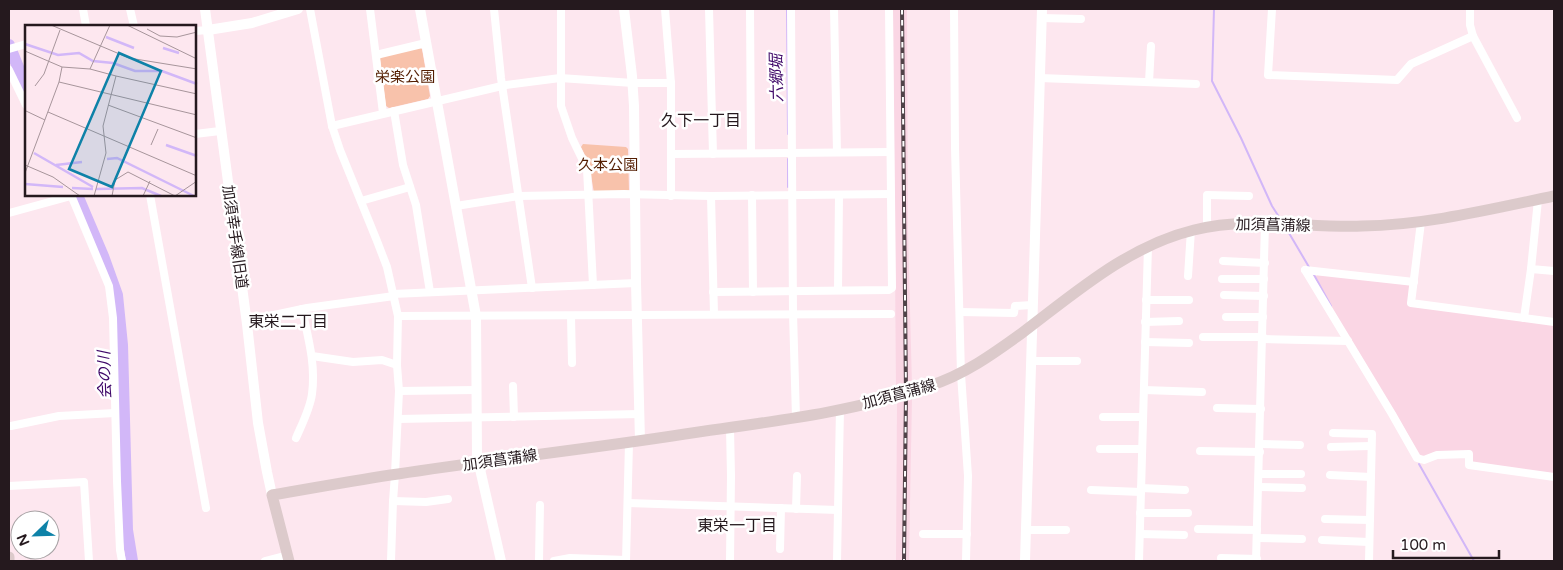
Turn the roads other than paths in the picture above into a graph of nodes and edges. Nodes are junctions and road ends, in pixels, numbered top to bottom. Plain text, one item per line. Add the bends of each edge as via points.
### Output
1 (83, 9) edge
2 (130, 9) edge
3 (205, 9) edge
4 (298, 9) edge
5 (310, 9) edge
6 (370, 9) edge
7 (420, 9) edge
8 (494, 9) edge
9 (561, 9) edge
10 (624, 9) edge
11 (665, 9) edge
12 (709, 9) edge
13 (750, 9) edge
14 (790, 9) edge
15 (834, 9) edge
16 (889, 9) edge
17 (954, 9) edge
18 (1272, 9) edge
19 (1470, 9) edge
20 (1042, 13) edge
21 (1081, 19) dead end
22 (86, 25) edge
23 (134, 25) edge
24 (196, 30) edge
25 (208, 30) junction
26 (1473, 36) junction
27 (426, 43) junction
28 (22, 45) edge
29 (1151, 46) dead end
30 (9, 49) edge
31 (376, 55) junction
32 (9, 70) edge
33 (560, 78) junction
34 (1040, 78) junction
35 (1149, 82) junction
36 (671, 83) junction
37 (633, 84) junction
38 (1196, 84) dead end
39 (502, 85) junction
40 (436, 101) junction
41 (25, 103) edge
42 (394, 111) junction
43 (383, 113) junction
44 (1517, 118) dead end
45 (332, 126) junction
46 (220, 131) junction
47 (196, 134) edge
48 (837, 152) junction
49 (890, 152) junction
50 (751, 153) junction
51 (792, 153) junction
52 (671, 154) junction
53 (712, 154) junction
54 (410, 187) junction
55 (891, 194) junction
56 (589, 195) junction
57 (635, 195) junction
58 (752, 195) junction
59 (792, 195) junction
60 (839, 195) junction
61 (71, 196) edge
62 (150, 196) edge
63 (519, 196) junction
64 (671, 196) junction
65 (712, 196) junction
66 (1249, 196) dead end
67 (1554, 196) edge
68 (1538, 200) junction
69 (361, 201) junction
70 (456, 206) junction
71 (9, 213) edge
72 (1421, 222) junction
73 (1265, 223) junction
74 (1207, 227) junction
75 (1191, 230) junction
76 (1148, 246) junction
77 (1223, 262) dead end
78 (1265, 263) junction
79 (1531, 269) junction
80 (1554, 270) edge
81 (1188, 276) dead end
82 (1222, 279) dead end
83 (1264, 279) junction
84 (1414, 282) junction
85 (636, 283) junction
86 (593, 285) junction
87 (532, 288) junction
88 (472, 290) junction
89 (838, 290) junction
90 (794, 291) junction
91 (430, 292) junction
92 (713, 292) junction
93 (753, 292) junction
94 (393, 295) junction
95 (1224, 295) dead end
96 (1264, 296) junction
97 (1146, 300) junction
98 (1189, 300) dead end
99 (1032, 305) junction
100 (302, 309) junction
101 (960, 312) junction
102 (793, 313) junction
103 (636, 314) junction
104 (714, 314) junction
105 (891, 314) dead end
106 (398, 316) junction
107 (476, 316) junction
108 (571, 316) junction
109 (1226, 317) dead end
110 (1263, 317) junction
111 (1524, 318) junction
112 (1554, 318) edge
113 (1179, 321) dead end
114 (1146, 322) junction
115 (1554, 322) edge
116 (246, 324) junction
117 (1032, 326) junction
118 (1203, 337) dead end
119 (1263, 338) junction
120 (1348, 341) junction
121 (1145, 342) junction
122 (1189, 343) dead end
123 (312, 356) junction
124 (1031, 361) junction
125 (1077, 362) dead end
126 (572, 363) dead end
127 (397, 364) junction
128 (961, 374) junction
129 (513, 386) dead end
130 (476, 390) junction
131 (1144, 390) junction
132 (399, 391) junction
133 (1202, 392) dead end
134 (1217, 408) dead end
135 (840, 409) junction
136 (1261, 409) junction
137 (115, 413) junction
138 (640, 414) junction
139 (476, 417) junction
140 (514, 417) junction
141 (1103, 417) dead end
142 (1143, 417) junction
143 (796, 418) junction
144 (398, 419) junction
145 (11, 426) dead end
146 (730, 428) junction
147 (1333, 433) dead end
148 (296, 438) dead end
149 (635, 442) junction
150 (1300, 445) dead end
151 (1372, 446) junction
152 (1331, 447) dead end
153 (1260, 448) junction
154 (1100, 449) dead end
155 (1142, 449) junction
156 (1200, 452) dead end
157 (478, 462) junction
158 (396, 474) junction
159 (1259, 474) junction
160 (1301, 474) dead end
161 (1330, 475) dead end
162 (798, 476) dead end
163 (1371, 477) junction
164 (1554, 477) edge
165 (9, 486) edge
166 (1258, 487) junction
167 (1302, 488) dead end
168 (1091, 490) dead end
169 (1141, 490) junction
170 (1185, 490) dead end
171 (272, 495) junction
172 (448, 499) dead end
173 (393, 501) junction
174 (628, 503) junction
175 (540, 505) dead end
176 (731, 506) junction
177 (206, 508) dead end
178 (781, 508) junction
179 (796, 509) junction
180 (838, 510) junction
181 (1140, 513) junction
182 (1188, 513) dead end
183 (1325, 519) dead end
184 (1370, 520) junction
185 (1198, 529) dead end
186 (1026, 530) junction
187 (1066, 530) dead end
188 (923, 534) dead end
189 (967, 534) junction
190 (1140, 534) junction
191 (1257, 534) junction
192 (1184, 535) dead end
193 (1302, 540) dead end
194 (1322, 540) dead end
195 (1369, 542) junction
196 (780, 549) dead end
197 (9, 557) edge
198 (289, 558) edge
199 (1221, 558) dead end
200 (1256, 560) edge
201 (9, 561) edge
202 (89, 561) edge
203 (122, 561) edge
204 (265, 561) edge
205 (391, 561) edge
206 (501, 561) edge
207 (539, 561) edge
208 (554, 561) edge
209 (626, 561) edge
210 (730, 561) edge
211 (837, 561) edge
212 (966, 561) edge
213 (1025, 561) edge
214 (1139, 561) edge
215 (1369, 561) edge

1 - 22 street
2 - 23 street
3 - 25 street, 加須幸手線旧道
4 - 25 street via 252,23
5 - 45 street
6 - 31 street
7 - 27 street
8 - 39 street
9 - 33 street
10 - 37 street
11 - 36 street
12 - 53 street
13 - 50 street
14 - 51 street
15 - 48 street
16 - 49 street
17 - 101 street via 954,148
18 - 26 street via 1268,75 1398,80 1410,64
19 - 26 street
20 - 21 street
20 - 34 street
24 - 25 street
25 - 46 street, 加須幸手線旧道
26 - 44 street
27 - 31 street
27 - 40 street
28 - 30 street
29 - 35 street
31 - 43 street
32 - 41 street
33 - 37 street
33 - 39 street
33 - 56 street via 562,111 586,165
34 - 35 street
34 - 99 street
35 - 38 street
36 - 37 street
36 - 52 street
37 - 57 street
39 - 40 street
39 - 63 street
40 - 42 street
40 - 70 street
42 - 43 street
42 - 54 street
43 - 45 street
45 - 69 street
46 - 47 street
46 - 116 street, 加須幸手線旧道
48 - 49 street
48 - 51 street
49 - 55 street
50 - 51 street
50 - 53 street
51 - 59 street
52 - 53 street
52 - 64 street
54 - 69 street
54 - 91 street via 416,205
55 - 60 street
55 - 89 street via 892,288
56 - 57 street
56 - 63 street
56 - 86 street
57 - 64 street
57 - 85 street
58 - 59 street
58 - 65 street
58 - 93 street
59 - 60 street
59 - 90 street
60 - 89 street
61 - 71 street
61 - 137 street via 109,286
62 - 177 street
63 - 70 street
63 - 87 street
64 - 65 street
65 - 92 street
66 - 74 street via 1207,196
67 - 68 main road, 加須菖蒲線
68 - 72 main road, 加須菖蒲線
68 - 79 street
69 - 94 street via 387,267
70 - 88 street
72 - 73 main road, 加須菖蒲線 via 1365,226
72 - 84 street
73 - 74 main road, 加須菖蒲線
73 - 78 street
74 - 75 main road, 加須菖蒲線
75 - 76 main road, 加須菖蒲線
75 - 81 street
76 - 97 street
76 - 117 main road, 加須菖蒲線 via 1114,266
77 - 78 street
78 - 83 street
79 - 80 street
79 - 111 street
82 - 83 street
83 - 96 street
84 - 111 street via 1411,303
84 - 120 street via 1305,270
85 - 86 street
85 - 103 street
86 - 87 street
87 - 88 street
88 - 91 street
88 - 107 street
89 - 90 street
90 - 93 street
90 - 102 street
91 - 94 street
92 - 93 street
92 - 104 street
94 - 100 street
94 - 106 street
95 - 96 street
96 - 110 street
97 - 98 street
97 - 114 street
99 - 101 street via 1015,306 1014,313
99 - 117 street
100 - 116 street
100 - 123 street
101 - 128 street
102 - 104 street
102 - 105 street
102 - 143 street
103 - 104 street
103 - 108 street
103 - 138 street
106 - 107 street
106 - 127 street
107 - 108 street
107 - 130 street
108 - 126 street
109 - 110 street
110 - 119 street
111 - 115 street
112 - 115 street
113 - 114 street
114 - 121 street
116 - 171 street, 加須幸手線旧道 via 258,423
117 - 124 street
117 - 128 main road, 加須菖蒲線
118 - 119 street
119 - 120 street
119 - 136 street
120 - 164 street via 1417,458 1424,460 1437,455 1469,454 1469,465
121 - 122 street
121 - 131 street
123 - 127 street via 353,362 382,360
123 - 148 street via 312,395
124 - 125 street
124 - 186 street
127 - 132 street
128 - 135 main road, 加須菖蒲線 via 906,394
128 - 189 street via 968,476
129 - 140 street
130 - 132 street
130 - 139 street
131 - 133 street
131 - 142 street
132 - 144 street
134 - 136 street
135 - 143 main road, 加須菖蒲線
135 - 180 street
136 - 153 street
137 - 145 street via 59,416
137 - 203 street
138 - 140 street
138 - 149 street
139 - 140 street
139 - 144 street
139 - 157 street
141 - 142 street
142 - 155 street
143 - 146 main road, 加須菖蒲線
144 - 158 street
146 - 149 main road, 加須菖蒲線
146 - 176 street
147 - 151 street via 1372,434
149 - 157 main road, 加須菖蒲線
149 - 174 street
150 - 153 street
151 - 152 street
151 - 163 street
153 - 156 street
153 - 159 street
154 - 155 street
155 - 169 street
157 - 158 main road, 加須菖蒲線
157 - 206 street
158 - 171 main road, 加須菖蒲線
158 - 173 street
159 - 160 street
159 - 166 street
161 - 163 street
162 - 179 street
163 - 184 street
165 - 202 street via 84,482
166 - 167 street
166 - 191 street
168 - 169 street
169 - 170 street
169 - 181 street
171 - 198 main road
172 - 173 street
173 - 205 street
174 - 176 street
174 - 209 street
175 - 207 street
176 - 178 street
176 - 210 street
178 - 179 street
178 - 196 street
179 - 180 street
180 - 211 street
181 - 182 street
181 - 190 street
183 - 184 street
184 - 195 street
185 - 191 street
186 - 187 street
186 - 213 street
188 - 189 street
189 - 212 street
190 - 192 street
190 - 214 street
191 - 193 street
191 - 200 street
194 - 195 street
195 - 215 street
197 - 201 main road
198 - 204 street
199 - 200 street
208 - 209 street via 570,558

